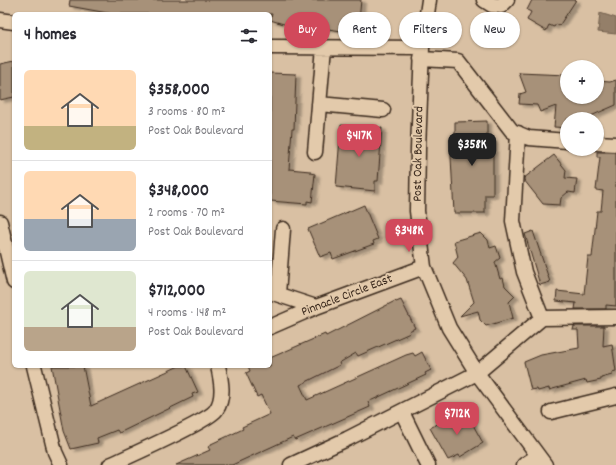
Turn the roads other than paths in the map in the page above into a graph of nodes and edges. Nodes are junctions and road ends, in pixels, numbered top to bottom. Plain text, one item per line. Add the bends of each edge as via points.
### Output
1 (429, 0) edge
2 (484, 0) edge
3 (507, 0) edge
4 (0, 20) edge
5 (12, 22) edge
6 (272, 47) edge
7 (284, 47) edge
8 (330, 47) edge
9 (324, 48) edge
10 (422, 54) junction
11 (319, 104) junction
12 (383, 110) dead end
13 (518, 134) junction
14 (560, 140) edge
15 (604, 143) edge
16 (616, 144) edge
17 (315, 152) dead end
18 (0, 222) edge
19 (283, 228) dead end
20 (424, 267) junction
21 (12, 274) edge
22 (274, 293) edge
23 (316, 307) junction
24 (616, 317) edge
25 (542, 318) junction
26 (272, 326) edge
27 (34, 368) edge
28 (218, 368) edge
29 (477, 373) junction
30 (616, 396) edge
31 (402, 412) junction
32 (552, 412) dead end
33 (541, 460) edge
34 (61, 465) edge
35 (110, 465) edge
36 (291, 465) edge
37 (428, 465) edge
38 (524, 465) edge

1 - 10 street, Post Oak Boulevard
2 - 3 street via 492,5 501,6
4 - 5 street
6 - 7 street
8 - 10 street
9 - 11 street
10 - 13 street via 458,61 512,131
10 - 20 street, Post Oak Boulevard via 418,211
11 - 12 street
11 - 17 street
13 - 14 street via 529,138
13 - 25 street via 512,221 524,272
15 - 16 street
18 - 21 street
19 - 22 street
20 - 23 street, Pinnacle Circle East
20 - 29 street, Post Oak Boulevard via 449,328
22 - 23 street
23 - 26 street, Pinnacle Circle East
24 - 25 street
25 - 29 street
27 - 34 street via 55,452
28 - 35 street via 222,383 220,402 215,412
29 - 31 street
29 - 33 street, Post Oak Boulevard
30 - 32 street
31 - 36 street
31 - 37 street
33 - 38 street

